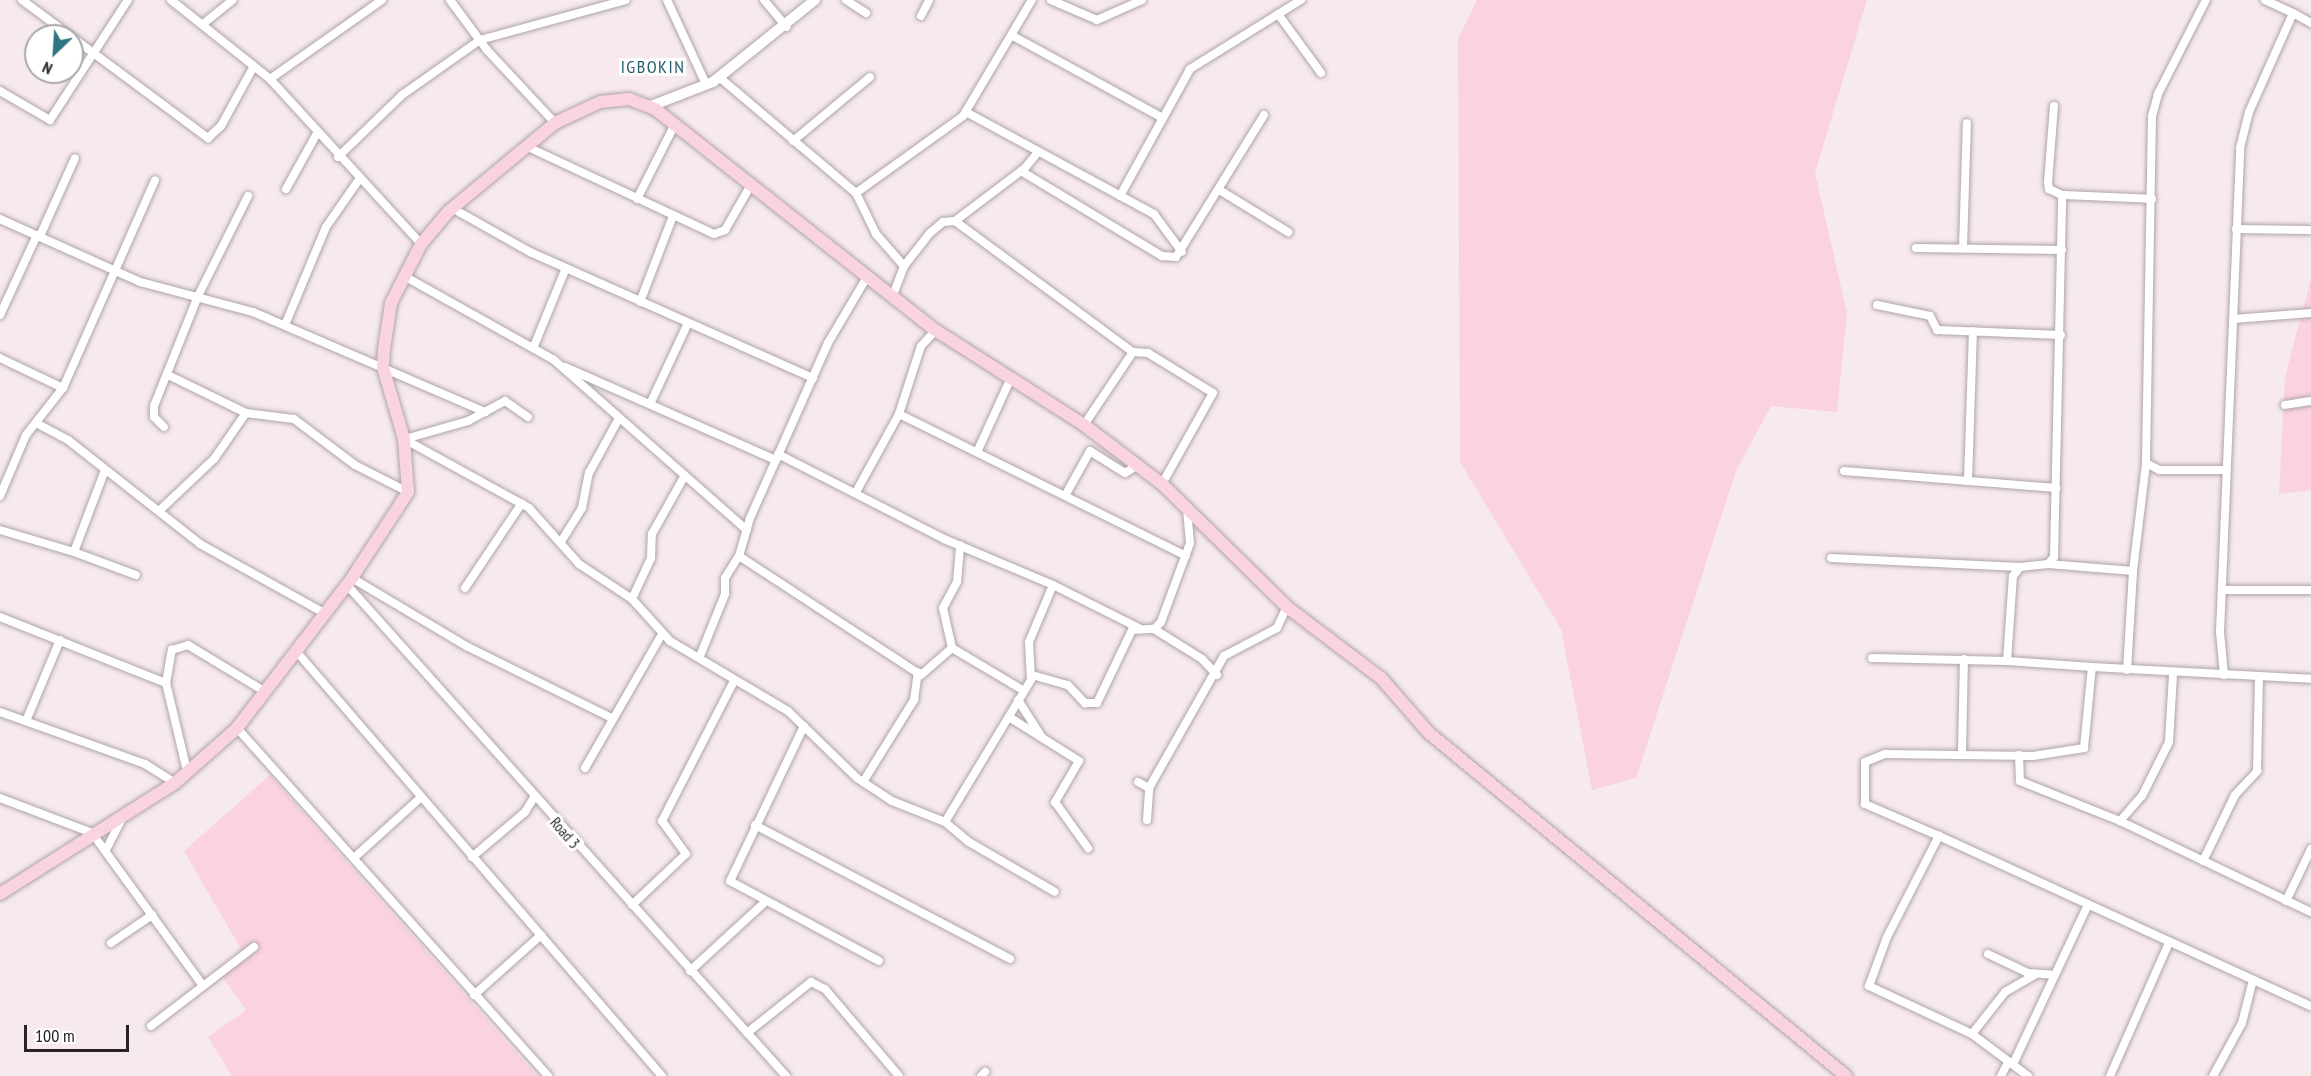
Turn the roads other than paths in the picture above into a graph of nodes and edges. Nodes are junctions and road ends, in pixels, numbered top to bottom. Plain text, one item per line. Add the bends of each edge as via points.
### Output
1 (22, 0) edge
2 (128, 0) edge
3 (171, 0) edge
4 (233, 0) edge
5 (382, 0) edge
6 (450, 0) edge
7 (626, 0) edge
8 (667, 0) edge
9 (764, 0) edge
10 (815, 0) edge
11 (846, 0) edge
12 (929, 0) edge
13 (1032, 0) edge
14 (1051, 0) edge
15 (1142, 0) edge
16 (1301, 0) edge
17 (2206, 0) edge
18 (2265, 0) edge
19 (866, 13) dead end
20 (2293, 13) junction
21 (1278, 14) junction
22 (921, 16) dead end
23 (2311, 23) edge
24 (203, 24) junction
25 (787, 27) junction
26 (1013, 36) junction
27 (480, 40) junction
28 (96, 53) junction
29 (254, 66) junction
30 (1321, 73) dead end
31 (719, 77) junction
32 (870, 77) dead end
33 (270, 80) junction
34 (706, 84) junction
35 (0, 91) edge
36 (651, 106) junction
37 (2054, 106) dead end
38 (966, 112) junction
39 (1264, 115) dead end
40 (1163, 118) junction
41 (555, 123) junction
42 (1967, 123) dead end
43 (675, 124) junction
44 (316, 135) junction
45 (793, 141) junction
46 (528, 147) junction
47 (1036, 153) junction
48 (338, 157) junction
49 (75, 158) dead end
50 (1021, 171) junction
51 (360, 178) junction
52 (155, 180) dead end
53 (752, 183) junction
54 (286, 189) dead end
55 (1221, 191) junction
56 (856, 193) junction
57 (2062, 195) junction
58 (248, 196) dead end
59 (1120, 196) junction
60 (637, 199) junction
61 (2152, 199) junction
62 (453, 208) junction
63 (673, 216) junction
64 (0, 219) edge
65 (955, 221) junction
66 (2236, 229) junction
67 (2310, 230) edge
68 (1288, 231) dead end
69 (38, 236) junction
70 (421, 244) junction
71 (1916, 248) dead end
72 (1963, 248) junction
73 (2062, 250) junction
74 (1182, 252) junction
75 (904, 266) junction
76 (566, 268) junction
77 (117, 273) junction
78 (404, 276) junction
79 (867, 277) junction
80 (893, 295) junction
81 (198, 296) junction
82 (640, 302) junction
83 (1877, 305) dead end
84 (2311, 313) edge
85 (0, 315) edge
86 (2233, 319) junction
87 (688, 323) junction
88 (285, 326) junction
89 (936, 330) junction
90 (1973, 332) junction
91 (2061, 335) junction
92 (534, 346) junction
93 (1133, 352) junction
94 (0, 358) edge
95 (560, 365) junction
96 (383, 367) junction
97 (168, 375) junction
98 (813, 378) junction
99 (1011, 378) junction
100 (63, 388) junction
101 (2311, 401) edge
102 (651, 402) junction
103 (2285, 405) dead end
104 (485, 412) junction
105 (246, 413) junction
106 (899, 414) junction
107 (528, 417) dead end
108 (618, 420) junction
109 (38, 424) junction
110 (1084, 425) junction
111 (164, 427) dead end
112 (404, 439) junction
113 (978, 450) junction
114 (777, 457) junction
115 (2146, 463) junction
116 (1136, 466) junction
117 (105, 470) junction
118 (2226, 470) junction
119 (1844, 471) dead end
120 (684, 477) junction
121 (1968, 482) junction
122 (1162, 483) junction
123 (2056, 488) junction
124 (859, 490) junction
125 (408, 492) junction
126 (1066, 494) junction
127 (0, 496) edge
128 (522, 504) junction
129 (1187, 507) junction
130 (160, 510) junction
131 (0, 530) edge
132 (747, 530) junction
133 (562, 540) junction
134 (960, 546) junction
135 (74, 552) junction
136 (1182, 553) junction
137 (739, 556) junction
138 (1831, 558) dead end
139 (2048, 564) junction
140 (2020, 567) junction
141 (2133, 571) junction
142 (136, 575) dead end
143 (350, 582) junction
144 (1053, 585) junction
145 (465, 588) dead end
146 (2222, 590) junction
147 (2311, 590) edge
148 (632, 599) junction
149 (1287, 606) junction
150 (326, 614) junction
151 (0, 617) edge
152 (1140, 627) junction
153 (1154, 629) junction
154 (662, 634) junction
155 (60, 640) junction
156 (952, 648) junction
157 (296, 651) junction
158 (700, 656) junction
159 (1872, 658) dead end
160 (1964, 659) junction
161 (2007, 661) junction
162 (2092, 667) junction
163 (2127, 670) junction
164 (918, 672) junction
165 (2173, 674) junction
166 (1032, 675) junction
167 (1217, 675) junction
168 (2224, 675) junction
169 (2259, 678) junction
170 (2311, 679) edge
171 (734, 681) junction
172 (166, 683) junction
173 (1021, 689) junction
174 (264, 692) junction
175 (1018, 700) junction
176 (0, 712) edge
177 (1009, 717) junction
178 (612, 718) junction
179 (27, 721) junction
180 (804, 726) junction
181 (237, 728) junction
182 (1042, 736) junction
183 (1962, 752) junction
184 (2019, 755) junction
185 (585, 768) dead end
186 (187, 771) junction
187 (863, 782) junction
188 (1138, 782) dead end
189 (175, 783) junction
190 (1149, 788) junction
191 (535, 796) junction
192 (0, 798) edge
193 (420, 798) junction
194 (545, 810) junction
195 (125, 812) junction
196 (525, 812) junction
197 (1147, 820) dead end
198 (2120, 821) junction
199 (945, 822) junction
200 (755, 825) junction
201 (71, 827) junction
202 (92, 833) junction
203 (1939, 836) junction
204 (72, 847) junction
205 (107, 848) junction
206 (1088, 848) dead end
207 (2311, 849) edge
208 (355, 857) junction
209 (472, 857) junction
210 (2203, 861) junction
211 (1055, 892) dead end
212 (0, 894) edge
213 (2286, 901) junction
214 (764, 903) junction
215 (632, 905) junction
216 (2088, 905) junction
217 (2311, 912) edge
218 (152, 915) junction
219 (541, 935) junction
220 (111, 943) dead end
221 (2169, 943) junction
222 (254, 947) dead end
223 (1988, 954) dead end
224 (1010, 959) dead end
225 (879, 961) dead end
226 (690, 971) junction
227 (2035, 975) junction
228 (2054, 975) junction
229 (2253, 980) junction
230 (203, 986) junction
231 (474, 995) junction
232 (2311, 1006) edge
233 (151, 1026) dead end
234 (747, 1033) junction
235 (1972, 1034) junction
236 (2014, 1062) junction
237 (548, 1076) edge
238 (662, 1076) edge
239 (786, 1076) edge
240 (899, 1076) edge
241 (1846, 1076) edge
242 (2001, 1076) edge
243 (2028, 1076) edge
244 (2110, 1076) edge
245 (2213, 1076) edge

1 - 28 street
2 - 28 street
3 - 24 street
4 - 24 street
5 - 33 street
6 - 27 street
7 - 27 street
8 - 34 street
9 - 25 street
10 - 25 street
11 - 19 street
12 - 22 street
13 - 26 street
14 - 15 street via 1097,20
16 - 21 street
17 - 61 street via 2158,94 2151,136
18 - 20 street
20 - 23 street
20 - 66 street via 2249,112 2240,148
21 - 30 street
21 - 40 street via 1190,69
24 - 29 street
25 - 31 street
26 - 38 street
26 - 40 street
27 - 41 street
27 - 48 street via 402,95
28 - 29 street via 208,138 221,126
28 - 35 street via 50,120
29 - 33 street
31 - 34 street
31 - 45 street
32 - 45 street
33 - 44 street
34 - 36 street
36 - 41 main road via 615,99
36 - 43 main road
37 - 57 street via 2048,182 2049,189
38 - 47 street
38 - 56 street
39 - 55 street
40 - 59 street
41 - 46 main road
42 - 72 street
43 - 53 main road
43 - 60 street
44 - 48 street
44 - 54 street
45 - 56 street
46 - 60 street
46 - 62 main road
47 - 50 street
47 - 59 street
48 - 51 street
49 - 69 street
50 - 65 street
50 - 74 street via 1162,256
51 - 70 street
51 - 88 street via 326,227
52 - 77 street
53 - 63 street via 721,232
53 - 79 main road
55 - 68 street
55 - 74 street
56 - 75 street via 876,234
57 - 61 street
57 - 73 street
58 - 81 street
59 - 74 street via 1155,214
60 - 63 street
61 - 115 street
62 - 70 main road
62 - 76 street
63 - 82 street
64 - 69 street
65 - 75 street via 938,225
65 - 93 street
66 - 67 street
66 - 86 street
69 - 77 street
69 - 85 street
70 - 78 main road
71 - 72 street
72 - 73 street
73 - 91 street
75 - 80 street
76 - 82 street
76 - 92 street
77 - 81 street
77 - 100 street
78 - 92 street
78 - 96 main road via 387,318
79 - 80 main road
79 - 98 street
80 - 89 main road
81 - 88 street
81 - 97 street
82 - 87 street
83 - 90 street via 1930,316 1937,330
84 - 86 street
86 - 118 street
87 - 98 street
87 - 102 street
88 - 96 street
89 - 99 main road
89 - 106 street via 918,351
90 - 91 street
90 - 121 street
91 - 123 street
92 - 95 street
93 - 110 street
93 - 122 street via 1148,353 1213,393
94 - 100 street
95 - 102 street
95 - 108 street
96 - 104 street
96 - 112 main road
97 - 105 street
97 - 111 street via 153,411
98 - 114 street
99 - 110 main road
99 - 113 street
100 - 109 street
101 - 103 street
102 - 114 street
104 - 107 street via 511,400
104 - 112 street
105 - 125 street via 294,419 348,460
105 - 130 street via 214,459 184,482
106 - 113 street
106 - 124 street
108 - 120 street
108 - 133 street via 589,473 582,507
109 - 117 street
109 - 127 street via 18,451
110 - 116 main road
112 - 125 main road
112 - 128 street
113 - 126 street
114 - 124 street
114 - 132 street
115 - 118 street via 2159,470
115 - 141 street
116 - 122 main road
116 - 126 street via 1125,473 1090,451
117 - 130 street
117 - 135 street
118 - 146 street
119 - 121 street
120 - 132 street
120 - 148 street via 652,534 651,558
121 - 123 street
122 - 129 main road
123 - 139 street via 2054,557
124 - 134 street via 865,498
125 - 143 main road
126 - 136 street
128 - 133 street
128 - 145 street
129 - 136 street via 1189,546
129 - 149 main road
130 - 150 street via 206,547
131 - 135 street
132 - 137 street
133 - 148 street via 587,572
134 - 144 street
134 - 156 street via 957,582 943,608
135 - 142 street
136 - 153 street
137 - 158 street via 725,578 725,594
137 - 164 street
138 - 140 street
139 - 140 street
139 - 141 street
140 - 161 street via 2013,576
141 - 163 street
143 - 150 main road
143 - 178 street via 476,652
143 - 191 street, Road 3
144 - 152 street
144 - 166 street via 1029,642
146 - 147 street
146 - 168 street
148 - 154 street
149 - 167 street via 1277,628 1226,655
149 - 241 main road via 1381,678 1429,733 1498,792
150 - 157 main road
151 - 155 street
152 - 153 street
152 - 166 street via 1125,640 1096,704 1085,703 1068,685
153 - 167 street via 1202,658
154 - 158 street
154 - 178 street
155 - 172 street
155 - 179 street
156 - 164 street via 926,675
156 - 173 street
157 - 174 main road
157 - 193 street
158 - 171 street
159 - 160 street
160 - 161 street
160 - 183 street
161 - 162 street
162 - 163 street
162 - 184 street via 2086,746 2063,755
163 - 165 street
164 - 187 street via 914,700
165 - 168 street
165 - 198 street via 2169,742 2142,796
166 - 173 street
167 - 190 street via 1191,708
168 - 169 street
169 - 170 street
169 - 210 street via 2257,771 2235,795
171 - 180 street
171 - 215 street via 662,821 686,854
172 - 174 street via 172,650 179,644
172 - 186 street
173 - 175 street
174 - 181 main road
175 - 177 street
175 - 182 street
176 - 179 street
177 - 182 street
177 - 199 street
178 - 185 street
179 - 189 street via 145,764
180 - 187 street
180 - 200 street
181 - 186 main road
181 - 208 street
182 - 206 street via 1078,761 1054,802
183 - 184 street
183 - 203 street via 1885,754 1865,762 1865,804
184 - 198 street via 2020,782
186 - 189 main road
187 - 199 street
188 - 190 street
189 - 195 main road
190 - 197 street
191 - 194 street, Road 3
191 - 196 street
192 - 201 street
193 - 208 street
193 - 209 street
194 - 196 street
194 - 215 street, Road 3
195 - 202 main road
195 - 205 street
196 - 209 street
198 - 210 street
199 - 211 street
200 - 214 street via 730,881
200 - 224 street
201 - 202 street
201 - 204 street
202 - 204 main road
202 - 205 street
203 - 216 street
203 - 235 street via 1887,937 1869,986
204 - 212 main road
205 - 218 street
207 - 213 street
208 - 231 street
209 - 219 street
210 - 213 street
213 - 217 street
214 - 225 street
214 - 226 street
215 - 226 street, Road 3
216 - 221 street
216 - 228 street
218 - 220 street
218 - 230 street
219 - 231 street
219 - 238 street
221 - 229 street
221 - 244 street
222 - 230 street
223 - 227 street
226 - 234 street, Road 3
227 - 228 street
227 - 235 street via 2005,992
228 - 236 street
229 - 232 street
229 - 245 street via 2242,1023
230 - 233 street
231 - 237 street
234 - 239 street, Road 3
234 - 240 street via 811,982 825,989
235 - 236 street
236 - 242 street via 2008,1062
236 - 243 street

